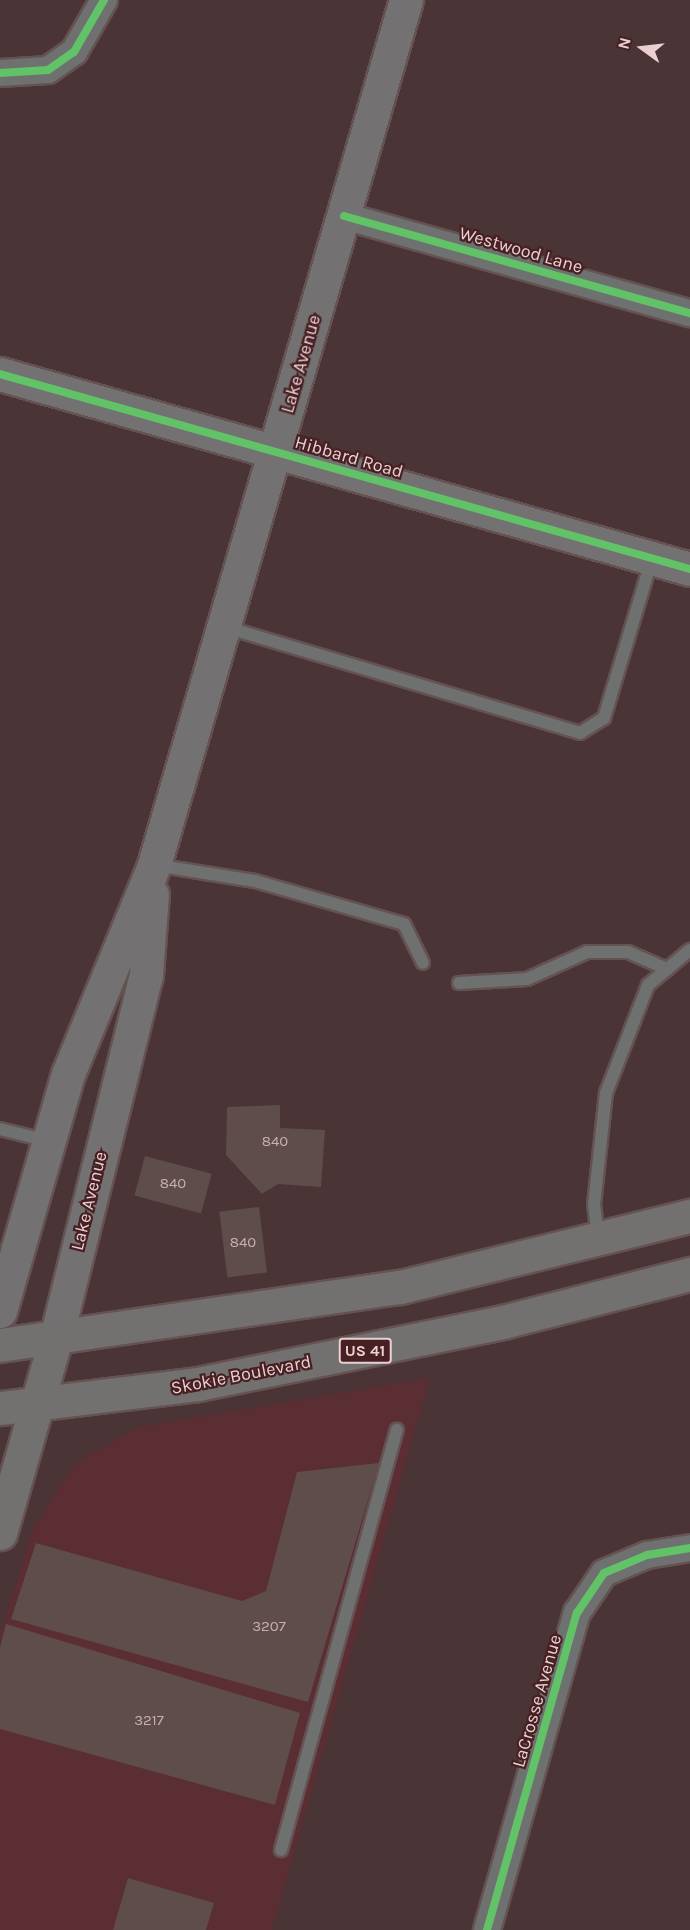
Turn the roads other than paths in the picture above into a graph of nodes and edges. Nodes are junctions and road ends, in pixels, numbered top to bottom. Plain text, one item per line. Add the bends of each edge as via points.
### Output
1 (104, 0) edge
2 (406, 0) edge
3 (0, 73) edge
4 (344, 216) junction
5 (690, 313) edge
6 (0, 374) edge
7 (276, 452) junction
8 (652, 559) junction
9 (690, 570) edge
10 (224, 627) junction
11 (154, 865) junction
12 (690, 950) edge
13 (423, 963) dead end
14 (667, 969) junction
15 (459, 983) dead end
16 (0, 1129) edge
17 (49, 1141) junction
18 (690, 1216) edge
19 (598, 1239) junction
20 (690, 1274) edge
21 (0, 1311) edge
22 (56, 1338) junction
23 (0, 1345) edge
24 (37, 1407) junction
25 (0, 1408) edge
26 (397, 1430) dead end
27 (0, 1533) edge
28 (690, 1548) edge
29 (281, 1850) dead end
30 (488, 1930) edge

1 - 3 street via 74,52 57,64 21,75
2 - 4 main road, Lake Avenue
4 - 5 street, Westwood Lane
4 - 7 main road, Lake Avenue
6 - 7 main road, Hibbard Road
7 - 8 main road, Hibbard Road
7 - 10 main road, Lake Avenue
8 - 9 main road, Hibbard Road
8 - 10 lane via 604,718 580,733
10 - 11 main road, Lake Avenue
11 - 13 lane via 255,881 404,924
11 - 17 main road, Lake Avenue via 68,1074
11 - 22 main road, Lake Avenue via 146,975
12 - 14 lane
14 - 15 lane via 628,952 587,952 527,979
14 - 19 lane via 648,986 606,1093 594,1205
16 - 17 lane
17 - 21 main road, Lake Avenue
18 - 19 main road
19 - 22 main road via 400,1287
20 - 24 main road, Skokie Boulevard / US 41 via 398,1344 198,1384
22 - 23 main road
22 - 24 main road, Lake Avenue
24 - 25 main road, Skokie Boulevard / US 41
24 - 27 main road, Lake Avenue
26 - 29 lane
28 - 30 street, LaCrosse Avenue via 647,1555 604,1573 577,1613

